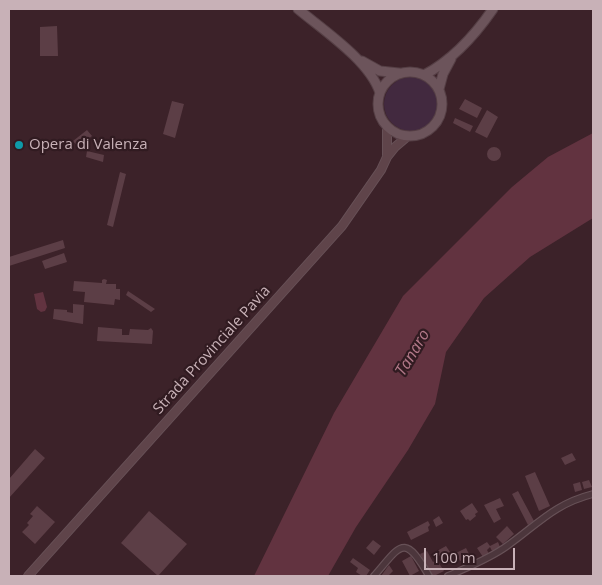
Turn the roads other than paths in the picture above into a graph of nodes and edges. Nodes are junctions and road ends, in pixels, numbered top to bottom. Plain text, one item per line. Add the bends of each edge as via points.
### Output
1 (298, 9) edge
2 (493, 9) edge
3 (452, 57) junction
4 (357, 59) junction
5 (400, 73) junction
6 (424, 75) junction
7 (438, 89) junction
8 (380, 93) junction
9 (387, 126) junction
10 (408, 136) junction
11 (387, 157) junction
12 (593, 494) edge
13 (28, 576) edge
14 (374, 576) edge
15 (429, 576) edge
16 (448, 576) edge

1 - 4 main road
2 - 3 main road
3 - 6 main road
3 - 7 main road
4 - 5 main road via 380,71
4 - 8 main road via 374,78
5 - 6 main road
5 - 8 main road via 384,84
6 - 7 main road
7 - 10 main road via 442,108 434,125 418,135
8 - 9 main road via 379,111
9 - 10 main road
9 - 11 main road
10 - 11 main road, Strada Provinciale Pavia
11 - 13 main road, Strada Provinciale Pavia via 342,226
12 - 16 street via 565,503 502,550
14 - 15 street via 399,548 412,551

